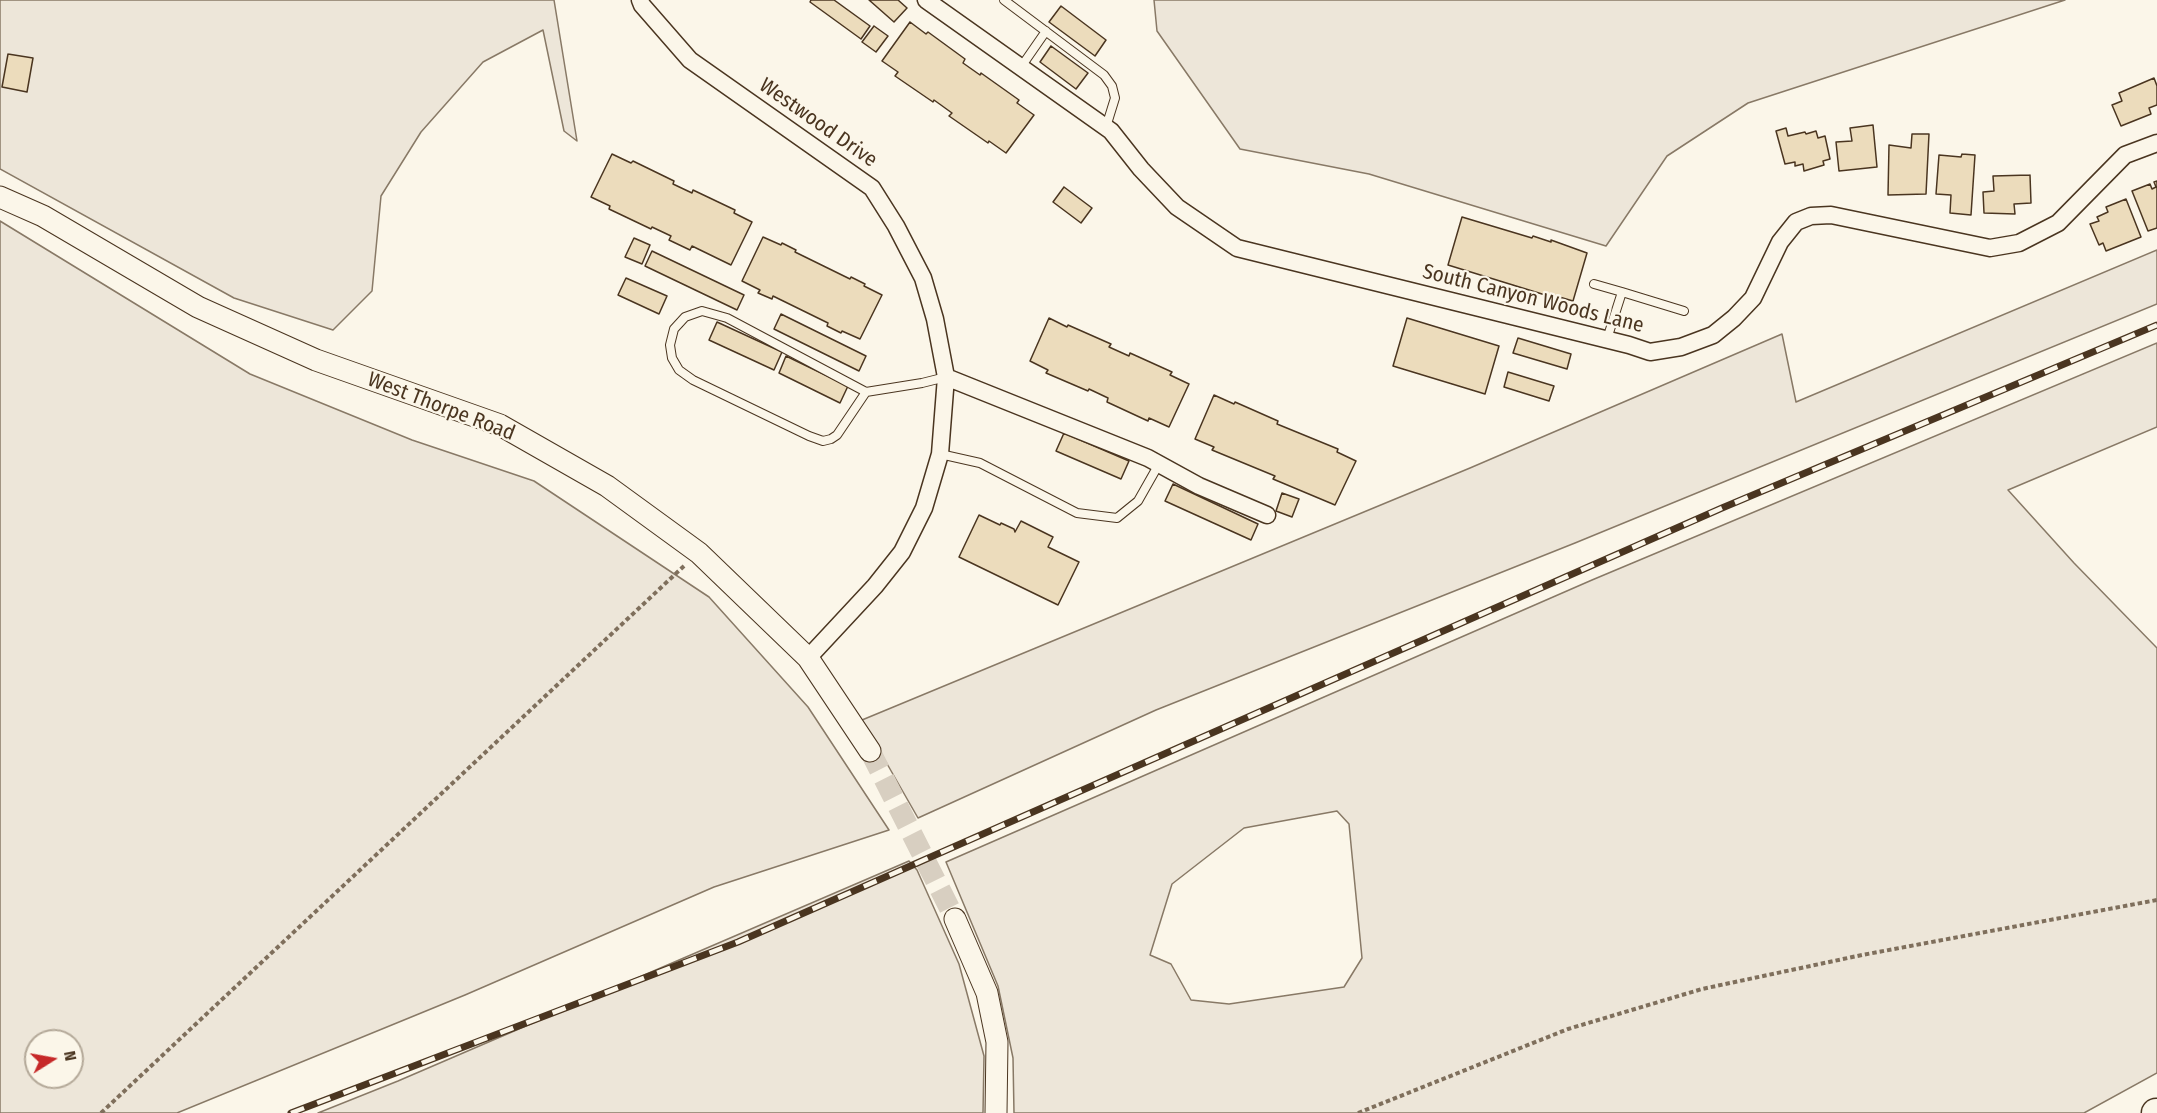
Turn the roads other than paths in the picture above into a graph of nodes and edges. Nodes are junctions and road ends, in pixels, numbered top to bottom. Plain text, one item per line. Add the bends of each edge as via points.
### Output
1 (640, 0) edge
2 (926, 0) edge
3 (1004, 0) edge
4 (1046, 31) junction
5 (1021, 67) junction
6 (1106, 127) junction
7 (2157, 143) edge
8 (0, 197) edge
9 (1594, 284) dead end
10 (1622, 292) junction
11 (1684, 311) dead end
12 (1607, 339) junction
13 (946, 377) junction
14 (866, 392) junction
15 (940, 454) junction
16 (1159, 464) junction
17 (1267, 515) dead end
18 (808, 658) junction
19 (870, 751) tunnel mouth
20 (955, 919) tunnel mouth
21 (996, 1113) edge

1 - 13 street, Westwood Drive via 690,60 872,188 923,278
2 - 5 street, South Canyon Woods Lane
3 - 4 lane
4 - 5 lane
4 - 6 lane via 1094,67 1112,86 1115,98
5 - 6 street, South Canyon Woods Lane
6 - 12 street, South Canyon Woods Lane via 1177,207 1237,248
7 - 12 street, South Canyon Woods Lane via 2125,155 2058,223 2019,243 1990,248 1831,215 1811,216 1796,222 1780,242 1753,298 1713,334 1681,347 1650,352
8 - 18 street, West Thorpe Road via 43,216 198,307 316,360 500,425 607,486 699,553
9 - 10 lane
10 - 11 lane
10 - 12 lane
13 - 14 lane
13 - 15 street, Westwood Drive
13 - 16 street
14 - 14 lane via 727,318 702,311 685,317 674,329 670,345 679,370 823,441 837,435
15 - 16 lane via 980,463 1077,513 1117,518 1138,501
15 - 18 street, Westwood Drive via 924,508 902,552
16 - 17 street
18 - 19 street, West Thorpe Road
20 - 21 street via 987,993 997,1042

